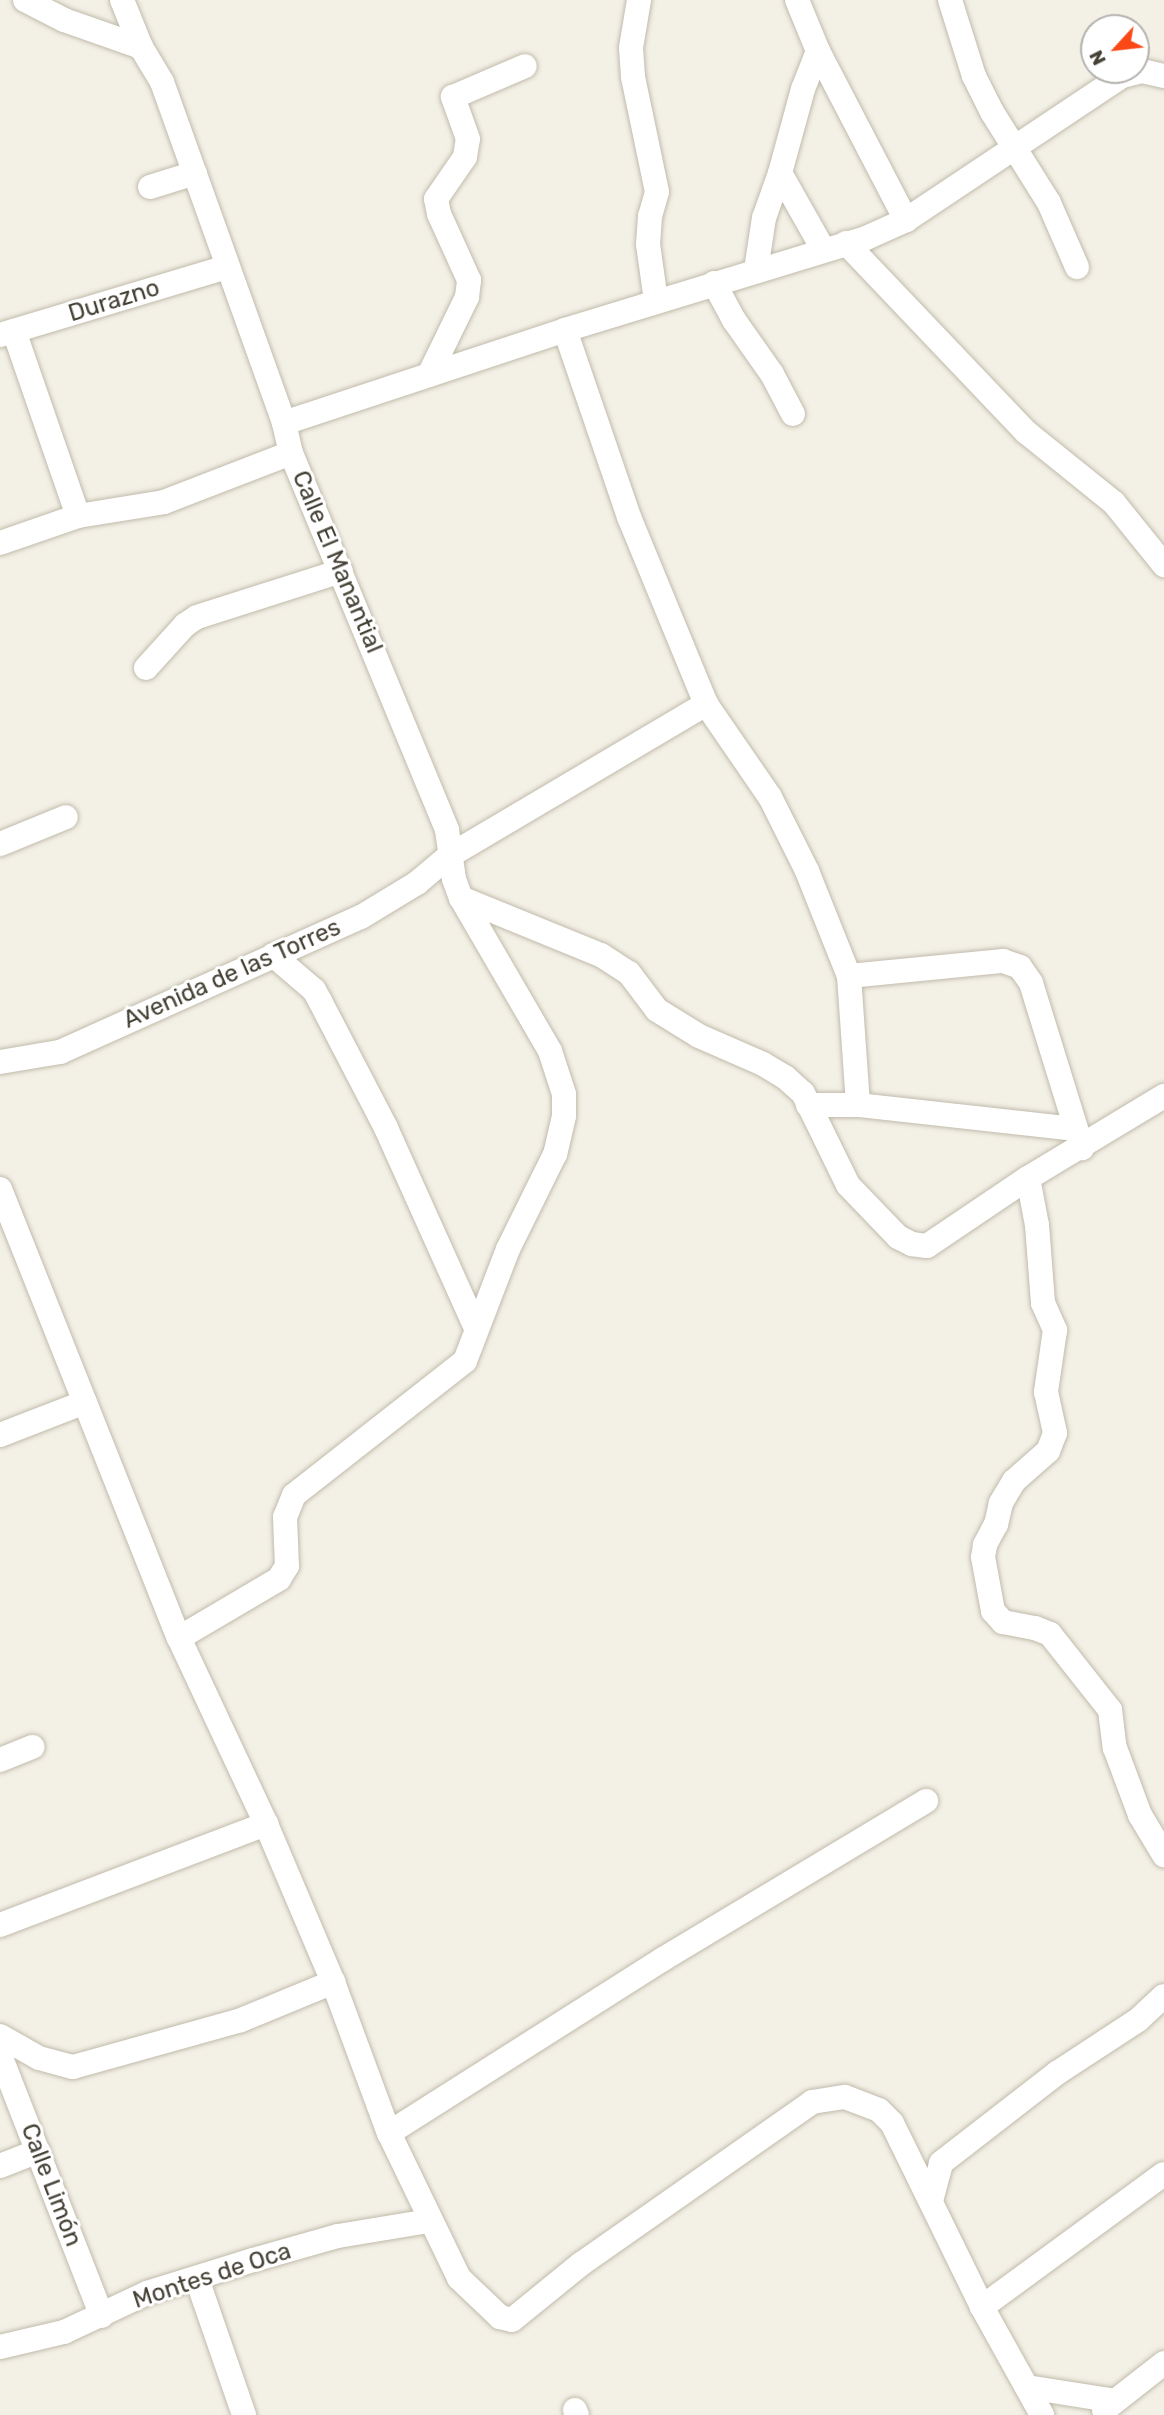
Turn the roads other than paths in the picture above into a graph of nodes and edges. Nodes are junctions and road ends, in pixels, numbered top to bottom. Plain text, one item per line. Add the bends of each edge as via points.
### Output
1 (25, 0) edge
2 (121, 0) edge
3 (639, 0) edge
4 (797, 0) edge
5 (950, 0) edge
6 (141, 47) junction
7 (818, 51) junction
8 (524, 66) dead end
9 (1164, 76) edge
10 (1015, 150) junction
11 (195, 173) junction
12 (780, 173) junction
13 (150, 187) dead end
14 (906, 220) junction
15 (834, 246) junction
16 (227, 267) junction
17 (1077, 267) dead end
18 (757, 270) junction
19 (714, 283) junction
20 (656, 301) junction
21 (565, 330) junction
22 (7, 333) edge
23 (429, 375) junction
24 (793, 414) dead end
25 (284, 423) junction
26 (291, 453) junction
27 (78, 516) junction
28 (0, 543) edge
29 (1164, 565) edge
30 (341, 571) junction
31 (146, 668) dead end
32 (706, 704) junction
33 (66, 817) dead end
34 (0, 844) edge
35 (449, 856) junction
36 (461, 898) junction
37 (273, 955) junction
38 (849, 976) junction
39 (0, 1062) edge
40 (808, 1105) junction
41 (858, 1105) junction
42 (1160, 1107) edge
43 (1079, 1138) junction
44 (1028, 1178) junction
45 (0, 1189) edge
46 (476, 1328) junction
47 (85, 1402) junction
48 (0, 1435) edge
49 (179, 1638) junction
50 (33, 1747) dead end
51 (0, 1760) edge
52 (926, 1801) dead end
53 (266, 1824) junction
54 (1164, 1856) edge
55 (0, 1925) edge
56 (333, 1982) junction
57 (1159, 2004) edge
58 (0, 2036) edge
59 (0, 2054) edge
60 (389, 2133) junction
61 (904, 2143) junction
62 (38, 2151) junction
63 (941, 2162) junction
64 (0, 2166) edge
65 (1164, 2174) edge
66 (931, 2201) junction
67 (429, 2221) junction
68 (197, 2279) junction
69 (982, 2307) junction
70 (102, 2316) junction
71 (0, 2347) edge
72 (1164, 2363) edge
73 (1027, 2386) junction
74 (1106, 2408) edge
75 (244, 2415) edge
76 (1042, 2415) edge

1 - 6 street via 64,20
2 - 6 street, Calle El Manantial
3 - 20 street via 631,58 657,192 648,244
4 - 7 street
5 - 10 street via 975,76
6 - 11 street, Calle El Manantial via 162,82
7 - 12 street
7 - 14 street
8 - 23 street via 453,97 468,139 465,156 436,199 469,280 467,298
9 - 10 street via 1142,71 1122,76
10 - 14 street
10 - 17 street via 1049,203
11 - 13 street
11 - 16 street, Calle El Manantial
12 - 15 street
12 - 18 street via 764,218
14 - 15 street
15 - 18 street
15 - 29 street via 1027,432 1114,503
16 - 22 street, Durazno
16 - 25 street, Calle El Manantial
18 - 19 street
19 - 20 street
19 - 24 street
20 - 21 street
21 - 23 street
21 - 32 street via 629,517
22 - 27 street
23 - 25 street
25 - 26 street, Calle El Manantial
26 - 27 street via 164,502
26 - 30 street, Calle El Manantial
27 - 28 street
30 - 31 street via 197,618
30 - 35 street, Calle El Manantial via 447,830
32 - 35 street, Avenida de las Torres
32 - 38 street via 770,797 807,871
33 - 34 street
35 - 36 street, Calle El Manantial
35 - 37 street, Avenida de las Torres via 417,883 361,917
36 - 40 street via 601,955 629,972 657,1010 699,1036 785,1077 803,1093
36 - 46 street, Calle El Manantial via 551,1051 562,1082 564,1116 555,1154 508,1249
37 - 39 street, Avenida de las Torres via 60,1052
37 - 46 street via 314,990 320,1001 386,1128
38 - 41 street
38 - 43 street via 1003,961 1020,967 1031,983
40 - 41 street
40 - 44 street via 848,1185 898,1237 912,1244 927,1246
41 - 43 street
42 - 43 street
43 - 44 street
44 - 54 street via 1043,1303 1055,1330 1046,1392 1055,1433 1048,1451 1014,1481 985,1545 991,1602 1003,1622 1050,1634 1110,1710 1115,1748 1140,1815
45 - 47 street
46 - 49 street, Calle El Manantial via 470,1353 460,1366 289,1501 284,1574
47 - 48 street
47 - 49 street
49 - 53 street
50 - 51 street
52 - 60 street via 663,1959
53 - 55 street
53 - 56 street
56 - 58 street via 241,2020 73,2067 39,2058
56 - 60 street
57 - 63 street via 1057,2073
59 - 62 street, Calle Limón
60 - 67 street
61 - 63 street
61 - 66 street
61 - 67 street via 880,2110 845,2097 812,2102 580,2264 512,2320 500,2317 459,2278
62 - 64 street
62 - 70 street, Calle Limón
63 - 66 street
65 - 69 street
66 - 69 street
67 - 68 street, Montes de Oca via 338,2236
68 - 70 street, Montes de Oca via 135,2298
68 - 75 street
69 - 73 street
70 - 71 street, Montes de Oca via 64,2332
72 - 74 street
73 - 74 street
73 - 76 street

